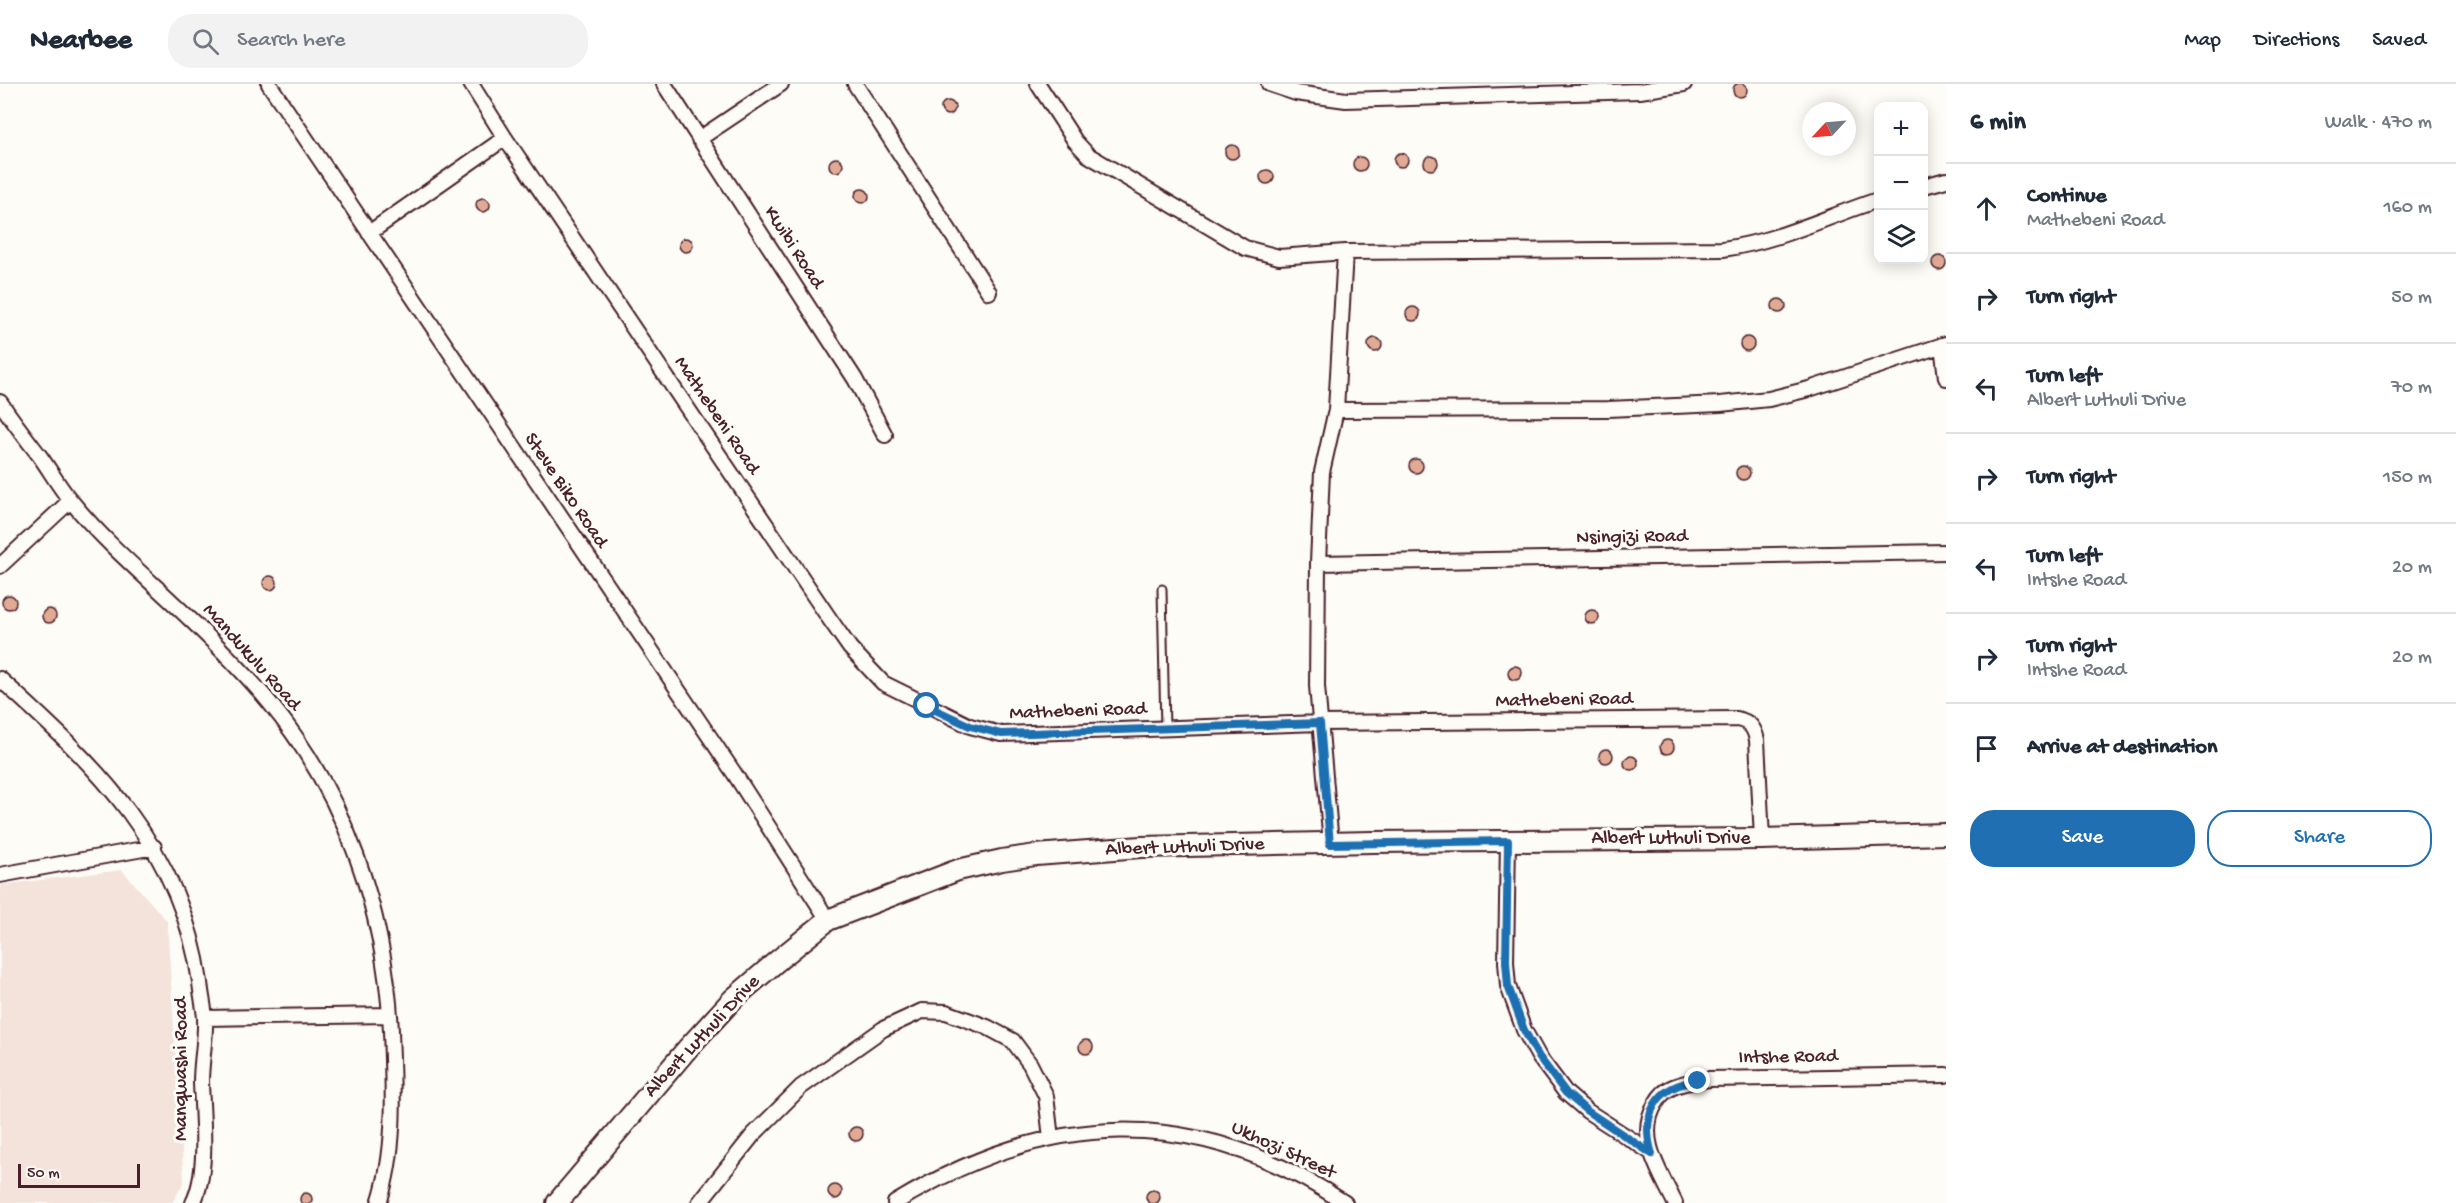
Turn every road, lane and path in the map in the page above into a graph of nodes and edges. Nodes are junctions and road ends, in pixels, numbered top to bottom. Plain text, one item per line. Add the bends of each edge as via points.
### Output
1 (269, 84) edge
2 (471, 84) edge
3 (664, 84) edge
4 (781, 84) edge
5 (855, 84) edge
6 (1269, 84) edge
7 (1684, 84) edge
8 (1043, 86) edge
9 (505, 138) junction
10 (699, 139) junction
11 (1946, 180) edge
12 (1928, 185) edge
13 (1874, 202) edge
14 (369, 233) junction
15 (1345, 252) junction
16 (989, 292) dead end
17 (1944, 345) edge
18 (1946, 378) edge
19 (0, 402) edge
20 (1335, 410) junction
21 (885, 435) dead end
22 (70, 501) junction
23 (1946, 552) edge
24 (1318, 563) junction
25 (0, 566) edge
26 (1162, 589) dead end
27 (0, 679) edge
28 (1320, 723) junction
29 (1165, 729) junction
30 (1946, 834) edge
31 (1762, 839) junction
32 (1508, 841) junction
33 (1330, 844) junction
34 (154, 847) junction
35 (0, 875) edge
36 (828, 920) junction
37 (390, 1015) junction
38 (205, 1018) junction
39 (1946, 1075) edge
40 (1051, 1138) junction
41 (1652, 1154) junction
42 (193, 1203) edge
43 (379, 1203) edge
44 (557, 1203) edge
45 (699, 1203) edge
46 (895, 1203) edge
47 (1345, 1203) edge
48 (1675, 1203) edge

1 - 14 street, Steve Biko Road
2 - 9 street, Mathebeni Road
3 - 10 street, Kwibi Road
4 - 10 street
5 - 16 street
6 - 7 street via 1296,93 1346,100 1640,91
8 - 15 street via 1088,155 1245,248 1279,257
9 - 14 street
9 - 29 street, Mathebeni Road via 831,621 883,683 970,726 1001,734
10 - 21 street, Kwibi Road via 855,379
11 - 12 street
13 - 15 street via 1793,233 1723,249
14 - 36 street, Steve Biko Road via 734,773
15 - 20 street
17 - 18 street
17 - 20 street via 1809,389 1719,405
19 - 22 street, Mandukulu Road
20 - 24 street via 1322,472
22 - 25 street
22 - 37 street, Mandukulu Road via 258,689 308,756 336,808 364,876 377,921
23 - 24 street, Nsingizi Road
24 - 28 street
26 - 29 lane
27 - 34 street, Manqwashi Road via 74,748 129,810
28 - 29 street, Mathebeni Road
28 - 31 street, Mathebeni Road via 1744,720 1754,728 1758,747
28 - 33 street
30 - 31 street, Albert Luthuli Drive
31 - 32 street, Albert Luthuli Drive
32 - 33 street, Albert Luthuli Drive
32 - 41 street via 1508,986 1524,1030 1566,1093
33 - 36 street, Albert Luthuli Drive via 1141,848 1002,860 958,870
34 - 35 street
34 - 38 street, Manqwashi Road via 186,918
36 - 44 street, Albert Luthuli Drive via 733,999
37 - 38 street
37 - 43 street, Mandukulu Road via 391,1125
38 - 42 street, Manqwashi Road via 201,1174
39 - 41 street, Intshe Road via 1687,1082 1663,1093 1652,1109 1647,1126
40 - 45 street via 1042,1085 1013,1041 946,1012 922,1011 884,1029 801,1087 753,1135
40 - 46 street, Ukhozi Street via 976,1160
40 - 47 street, Ukhozi Street via 1109,1131 1182,1134 1246,1152 1288,1170
41 - 48 street, Intshe Road

